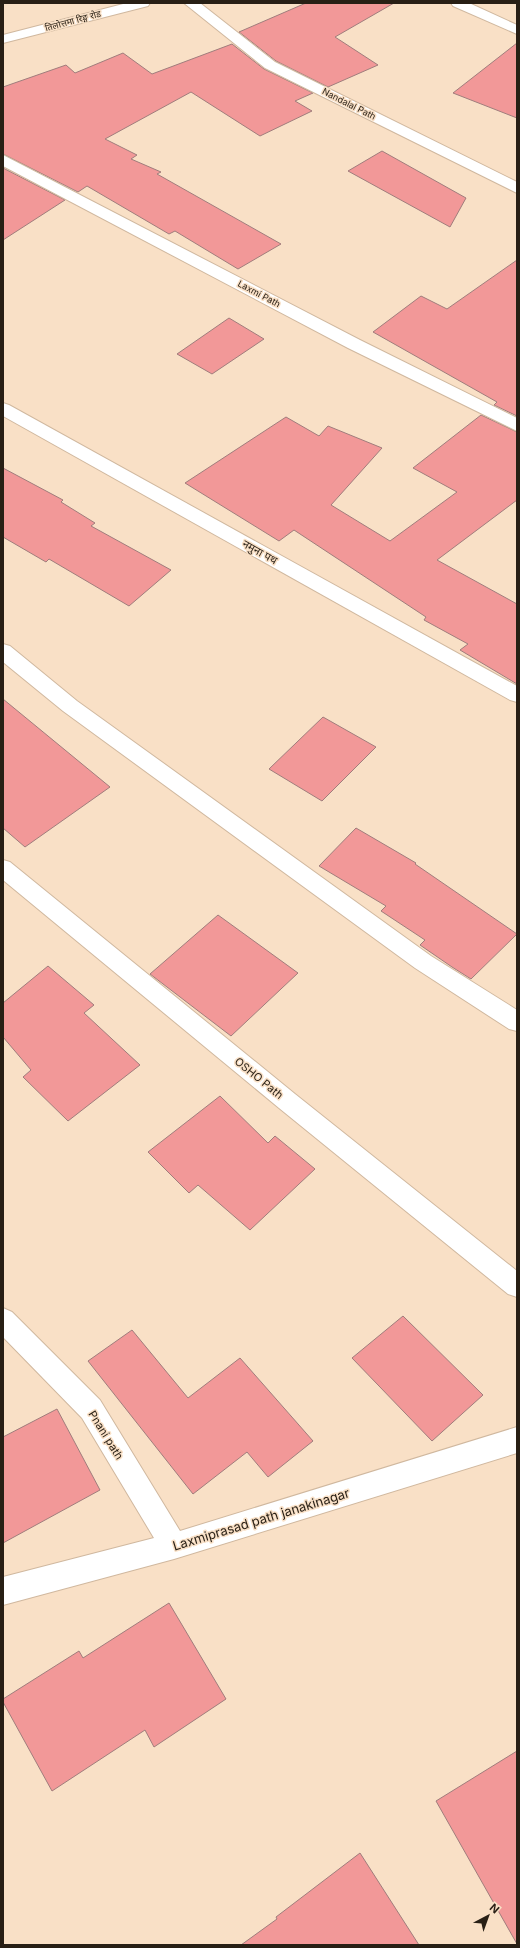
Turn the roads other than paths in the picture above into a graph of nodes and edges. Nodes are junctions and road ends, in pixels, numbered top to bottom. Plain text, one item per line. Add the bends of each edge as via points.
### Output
1 (142, 3) edge
2 (191, 3) edge
3 (458, 3) edge
4 (517, 30) edge
5 (3, 39) edge
6 (3, 160) edge
7 (517, 188) edge
8 (3, 409) edge
9 (517, 424) edge
10 (3, 651) edge
11 (517, 695) edge
12 (3, 868) edge
13 (517, 1022) edge
14 (517, 1286) edge
15 (3, 1320) edge
16 (517, 1440) edge
17 (174, 1546) junction
18 (3, 1591) edge

1 - 5 street, तिलोत्तमा रिङ्ग रोड
2 - 7 street, Nandalal Path via 270,65
3 - 4 street
6 - 9 street, Laxmi Path via 354,344
8 - 11 street, नमुना पथ
10 - 13 street via 70,706 404,948
12 - 14 street, OSHO Path
15 - 17 street, Pnani path via 91,1409
16 - 17 street, Laxmiprasad path janakinagar
17 - 18 street, Laxmiprasad path janakinagar

